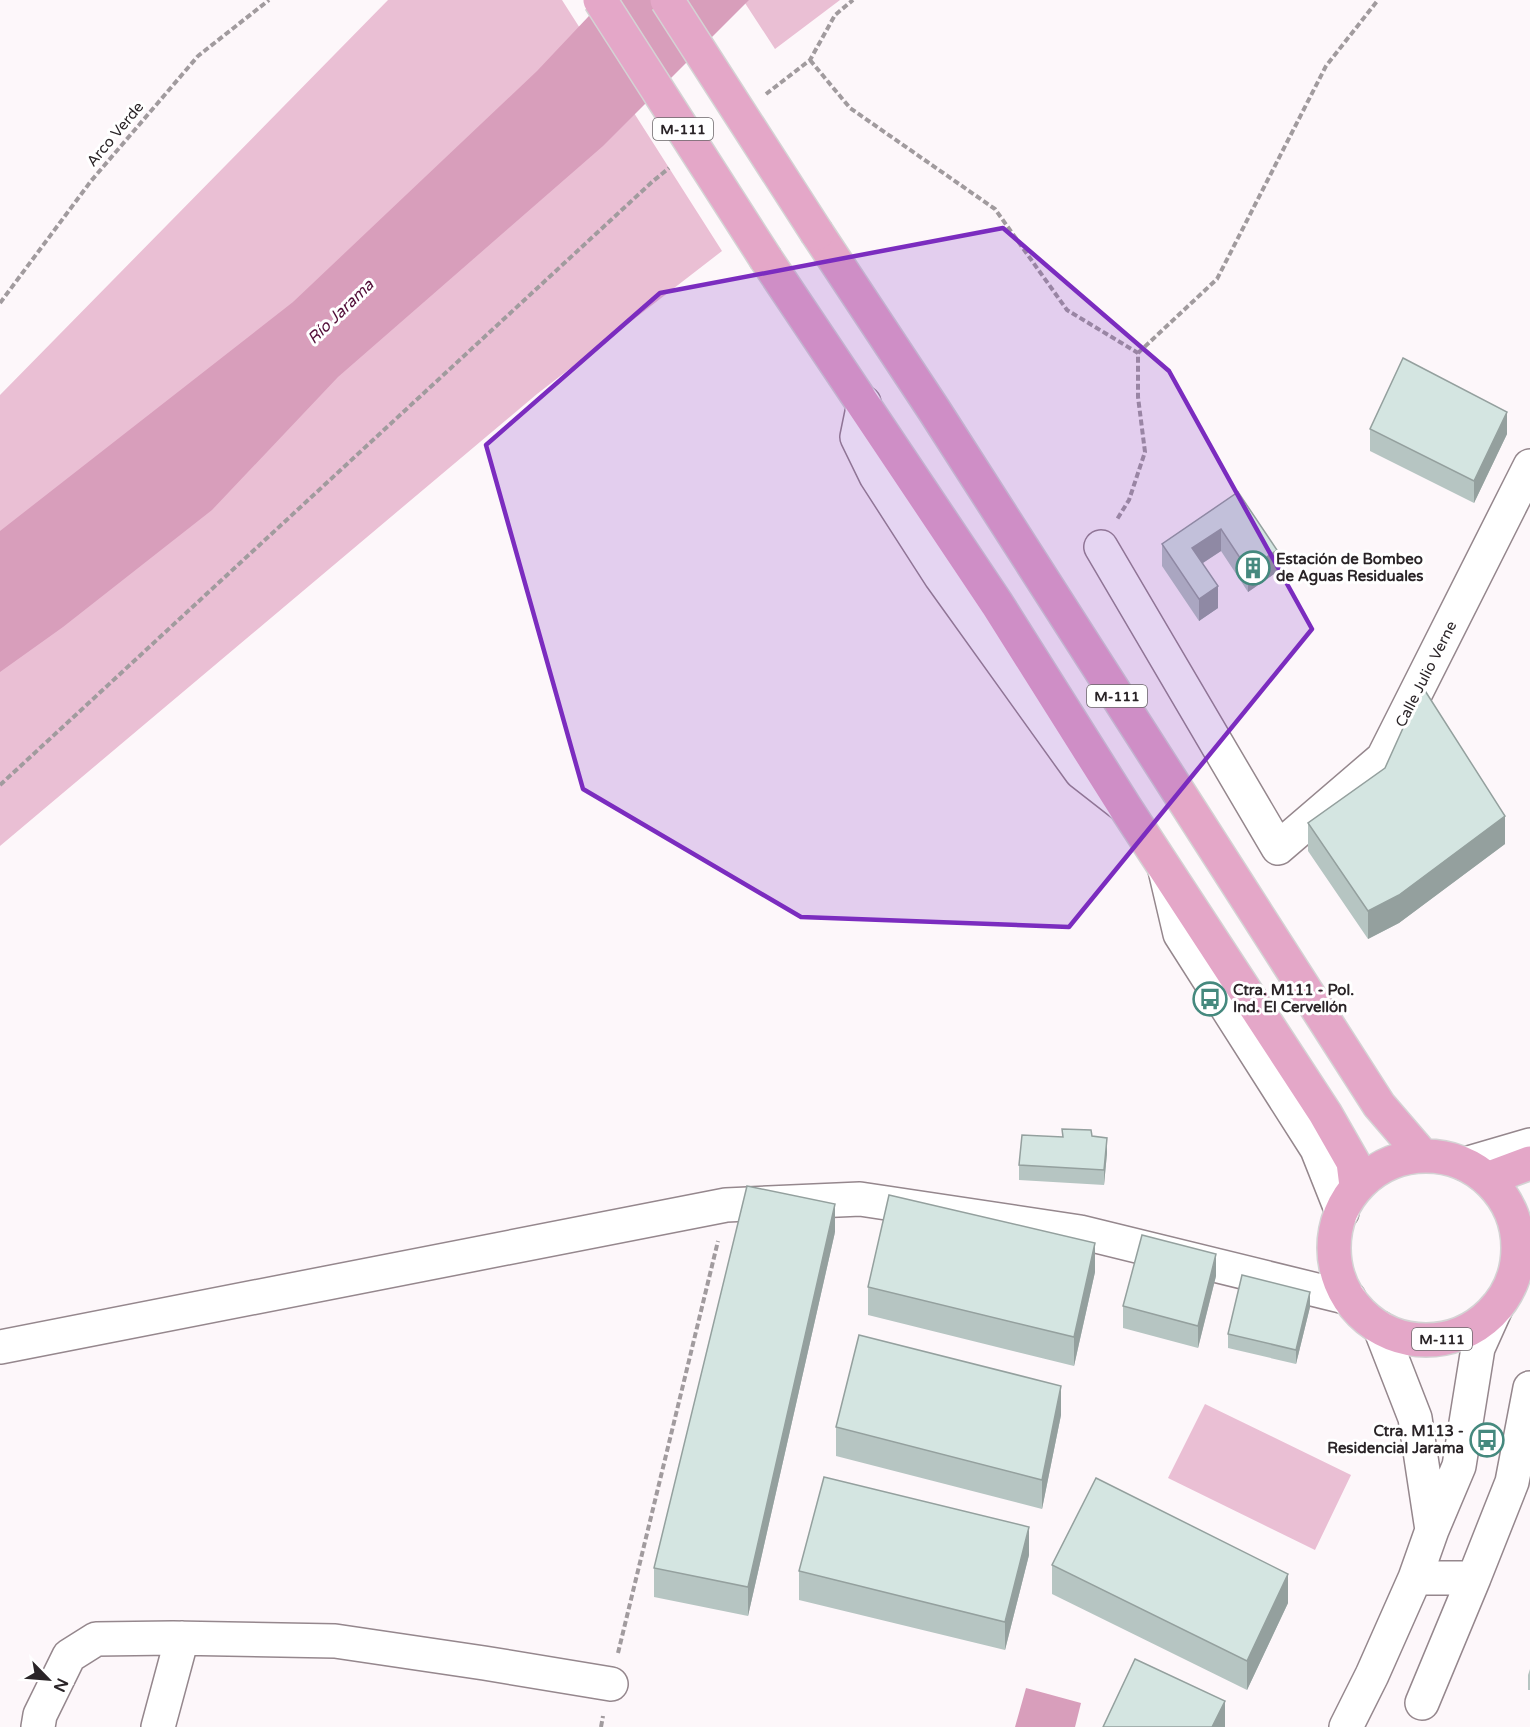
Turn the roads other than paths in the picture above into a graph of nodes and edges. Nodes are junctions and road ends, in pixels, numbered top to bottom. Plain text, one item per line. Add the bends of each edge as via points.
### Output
1 (600, 0) edge
2 (667, 0) edge
3 (1530, 466) edge
4 (1101, 547) road end
5 (1530, 1145) edge
6 (1422, 1155) junction
7 (1530, 1163) edge
8 (1476, 1172) junction
9 (1349, 1199) junction
10 (1524, 1247) edge
11 (1349, 1298) junction
12 (1496, 1308) junction
13 (1380, 1328) junction
14 (0, 1347) edge
15 (1530, 1388) edge
16 (1432, 1530) junction
17 (1415, 1578) junction
18 (1474, 1578) junction
19 (182, 1638) junction
20 (611, 1684) road end
21 (1422, 1703) dead end
22 (38, 1727) edge
23 (158, 1727) edge
24 (1346, 1727) edge

1 - 9 main road, M-111, bridge via 1325,1113 1353,1162
2 - 6 main road, M-111, bridge via 1378,1105
3 - 4 street, Calle Julio Verne via 1383,758 1278,848
5 - 8 street
6 - 8 main road via 1447,1157
6 - 9 main road via 1386,1164
7 - 8 main road
8 - 10 main road, M-111 via 1498,1190
9 - 11 main road, M-111 via 1335,1241 1335,1272
10 - 12 main road, M-111 via 1512,1282
11 - 13 main road, M-111
11 - 14 street via 1080,1232 860,1199 726,1205
12 - 13 main road, M-111 via 1471,1329 1439,1340 1406,1339
12 - 16 street via 1478,1348 1458,1466
13 - 16 street via 1415,1418
15 - 18 street via 1512,1482
16 - 17 street
17 - 18 street
17 - 24 street
18 - 21 street
19 - 20 street via 335,1641
19 - 22 street via 96,1640 69,1656
19 - 23 street

